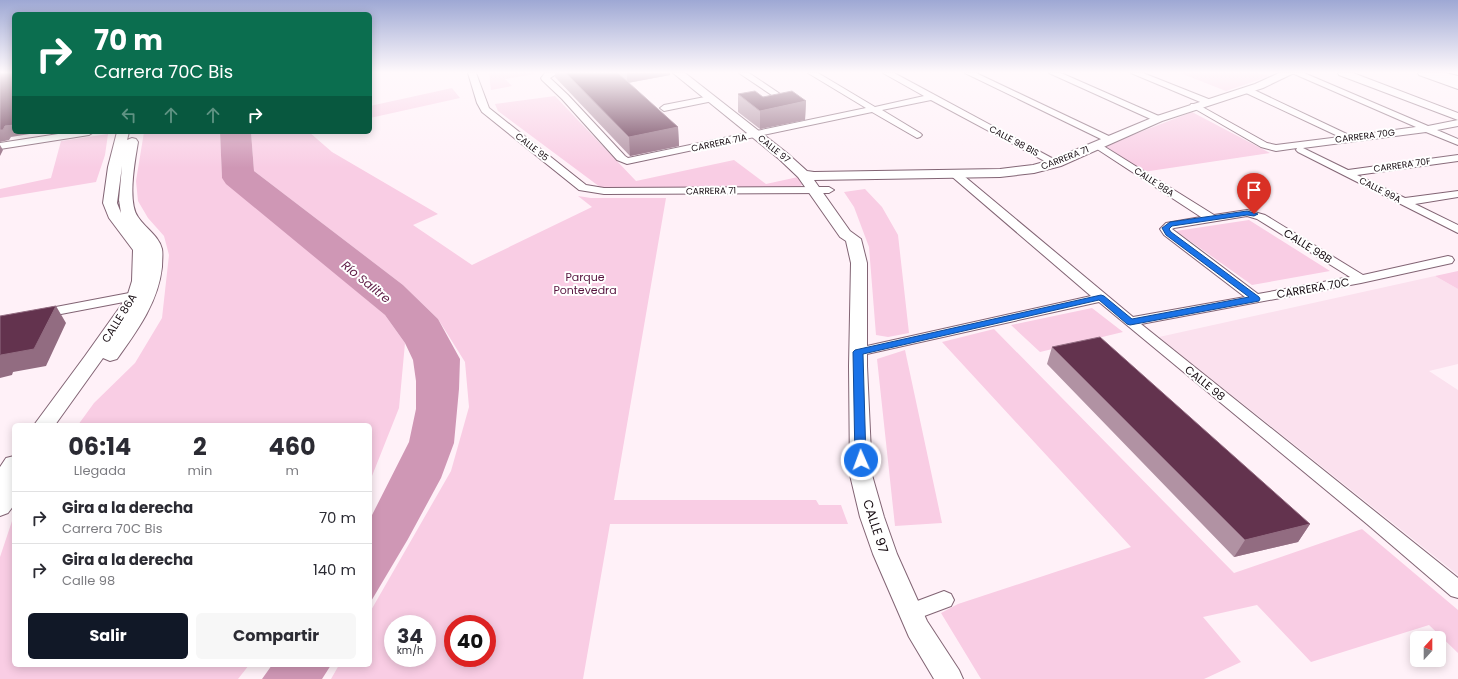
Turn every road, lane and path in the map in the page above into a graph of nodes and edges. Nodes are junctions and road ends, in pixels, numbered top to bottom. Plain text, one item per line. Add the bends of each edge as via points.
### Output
1 (482, 105) edge
2 (570, 105) edge
3 (681, 105) edge
4 (717, 105) edge
5 (792, 105) edge
6 (863, 105) edge
7 (897, 105) edge
8 (946, 105) edge
9 (1036, 105) edge
10 (1125, 105) edge
11 (1199, 105) edge
12 (1278, 105) edge
13 (1370, 105) edge
14 (1426, 105) edge
15 (1194, 106) junction
16 (796, 107) edge
17 (664, 108) dead end
18 (872, 110) junction
19 (808, 114) dead end
20 (1458, 117) edge
21 (1158, 119) junction
22 (819, 122) junction
23 (1458, 123) edge
24 (1426, 129) junction
25 (53, 134) edge
26 (76, 134) edge
27 (123, 134) edge
28 (134, 134) edge
29 (756, 135) junction
30 (917, 135) dead end
31 (1349, 138) junction
32 (678, 139) dead end
33 (1110, 140) junction
34 (1458, 142) edge
35 (0, 143) edge
36 (0, 146) edge
37 (1093, 147) junction
38 (689, 149) junction
39 (1301, 150) dead end
40 (1458, 158) edge
41 (1056, 163) junction
42 (1346, 173) junction
43 (802, 174) junction
44 (954, 174) junction
45 (833, 175) junction
46 (593, 190) joint
47 (822, 190) junction
48 (1458, 194) edge
49 (1403, 202) junction
50 (1211, 218) junction
51 (1199, 220) junction
52 (1458, 230) edge
53 (1448, 260) dead end
54 (1361, 279) junction
55 (142, 295) junction
56 (1101, 298) junction
57 (1256, 299) junction
58 (30, 316) edge
59 (1130, 322) junction
60 (858, 352) junction
61 (45, 423) edge
62 (60, 423) edge
63 (12, 467) edge
64 (0, 483) edge
65 (12, 490) edge
66 (0, 507) edge
67 (1458, 590) edge
68 (944, 600) dead end
69 (911, 612) junction
70 (949, 679) edge

1 - 46 street, CALLE 95 via 485,110 583,188
2 - 38 street, CARRERA 71A via 623,160
3 - 17 street
4 - 29 street, CALLE 97
5 - 16 street
6 - 18 street
7 - 18 street, CARRERA 71A
8 - 41 street, CALLE 98 BIS
9 - 33 street
10 - 21 street
11 - 15 street, CARRERA 71
12 - 31 street
13 - 24 street
14 - 20 street
15 - 21 street, CARRERA 71
15 - 31 street, CARRERA 70G via 1272,147
18 - 22 street, CARRERA 71A
18 - 30 street
19 - 22 street
21 - 33 street, CARRERA 71
22 - 29 street, CARRERA 71A
23 - 24 street, CARRERA 70G
24 - 31 street, CARRERA 70G
24 - 34 street
25 - 35 street
26 - 36 street
27 - 55 street, CALLE 86A via 110,203 116,218 141,250
28 - 55 street, CALLE 86A via 128,161 126,204 129,215 154,248 154,278
29 - 38 street, CARRERA 71A
29 - 43 street, CALLE 97
32 - 38 street
33 - 37 street, CARRERA 71
37 - 41 street, CARRERA 71
37 - 50 street, CALLE 98A
37 - 51 street, CALLE 98A
39 - 42 street, CALLE 99A
40 - 42 street, CARRERA 70F
41 - 44 street, CARRERA 71 via 1022,171
42 - 49 street, CALLE 99A
43 - 45 street, CARRERA 71
43 - 47 street, CALLE 97
44 - 45 street, CARRERA 71
44 - 56 street, CALLE 98
45 - 47 street via 822,179
46 - 47 street, CARRERA 71
47 - 60 street, CALLE 97 via 845,234 853,238 859,262
48 - 49 street
49 - 52 street, CALLE 99A
50 - 51 street
50 - 54 street, CALLE 98B via 1254,214
51 - 57 street via 1170,225 1166,228 1168,234
53 - 54 street, CARRERA 70C
54 - 57 street, CARRERA 70C
55 - 58 street
55 - 61 street, CALLE 86A
55 - 62 street, CALLE 86A via 136,320
56 - 59 street, CALLE 98
56 - 60 street
57 - 59 street, CARRERA 70C
59 - 67 street, CALLE 98
60 - 69 street, CALLE 97 via 861,475 884,554
63 - 64 street
65 - 66 street
68 - 69 street
69 - 70 street, CALLE 97 via 918,629

